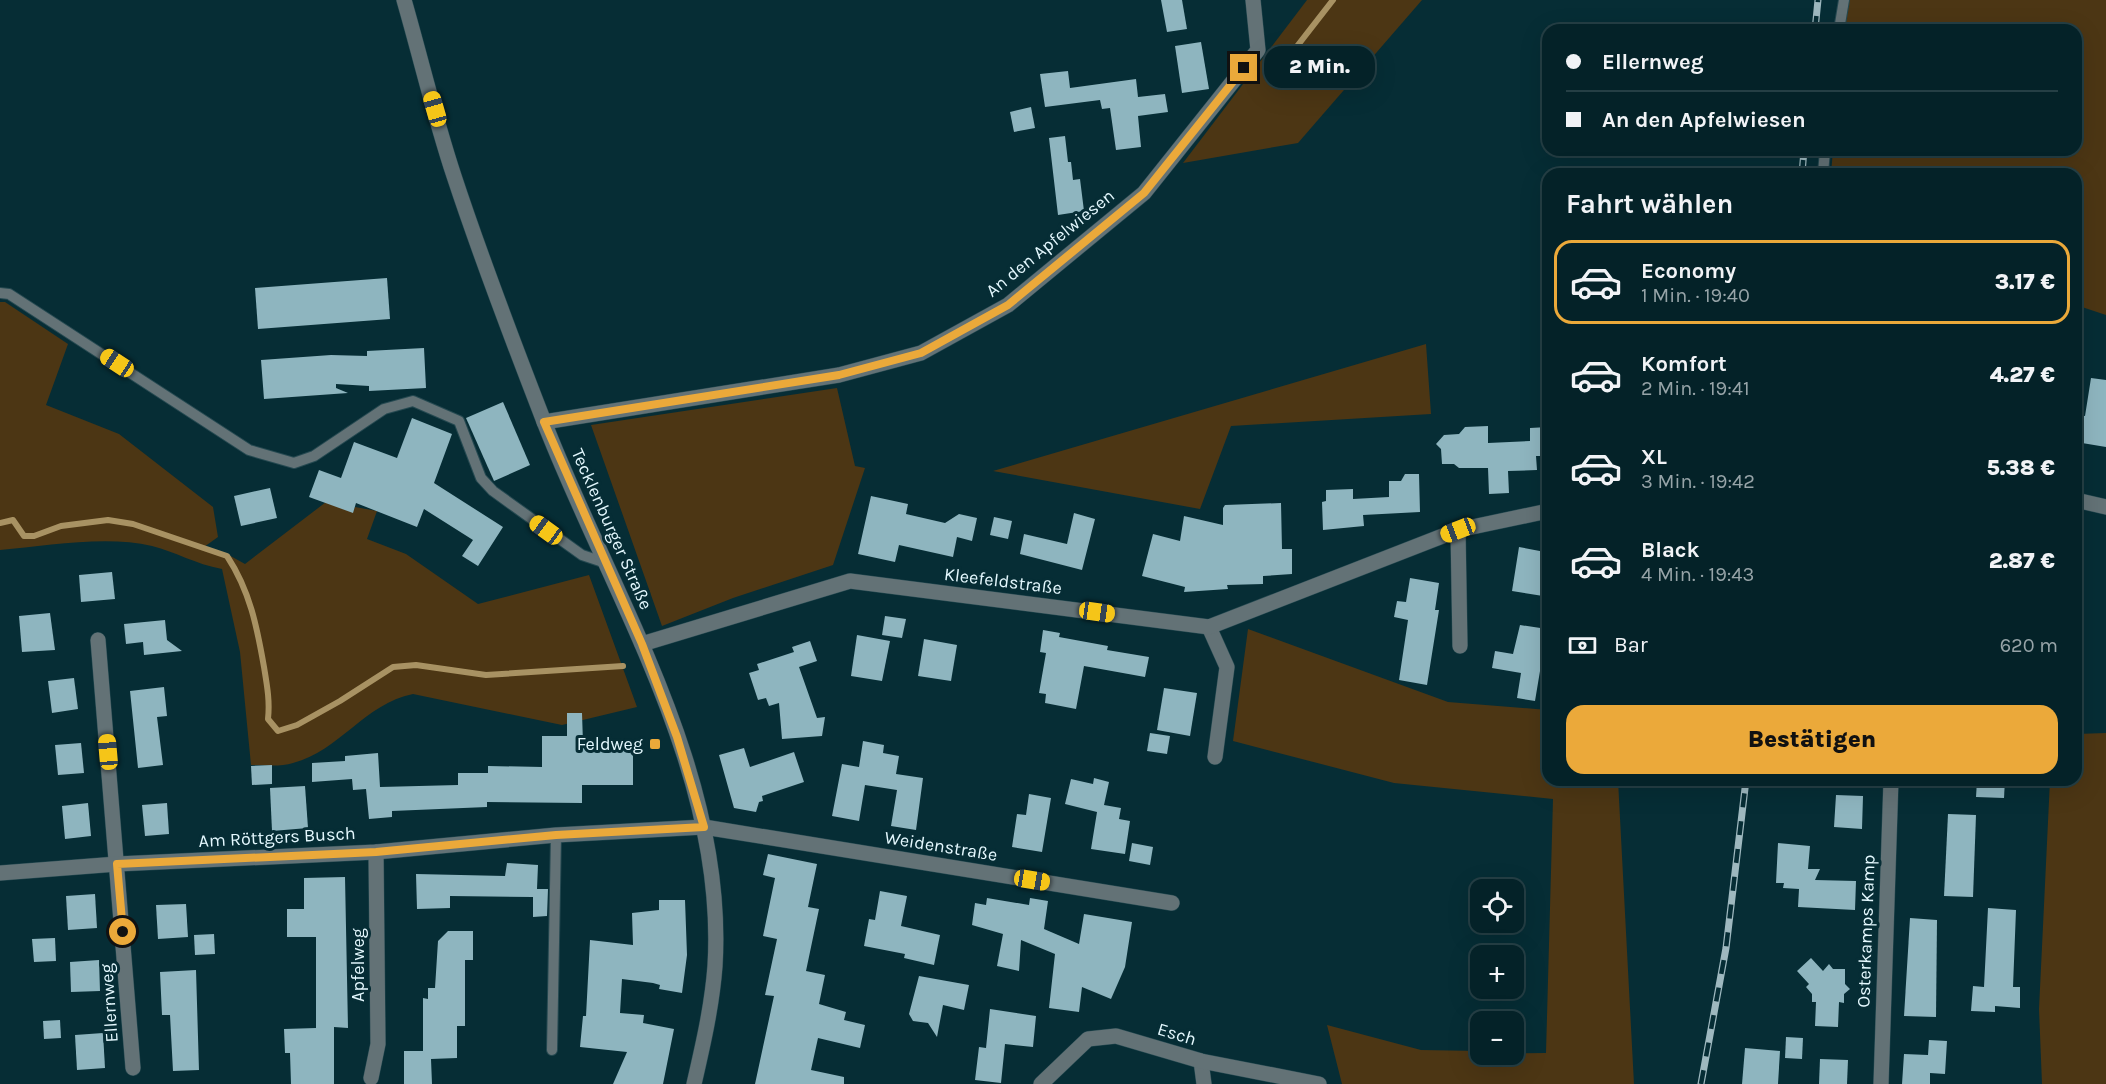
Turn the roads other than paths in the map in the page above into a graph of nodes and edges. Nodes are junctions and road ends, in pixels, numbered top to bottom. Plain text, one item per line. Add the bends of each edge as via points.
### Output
1 (404, 0) edge
2 (1253, 0) edge
3 (1844, 0) edge
4 (1840, 24) edge
5 (0, 293) edge
6 (544, 422) junction
7 (2082, 501) edge
8 (2106, 507) edge
9 (1542, 512) edge
10 (1458, 530) junction
11 (606, 563) junction
12 (1209, 627) junction
13 (98, 640) dead end
14 (642, 644) junction
15 (1460, 646) dead end
16 (1215, 756) dead end
17 (1891, 786) edge
18 (704, 827) junction
19 (556, 835) junction
20 (376, 852) junction
21 (117, 864) junction
22 (0, 873) edge
23 (1172, 903) dead end
24 (552, 1050) dead end
25 (1201, 1061) junction
26 (134, 1068) dead end
27 (371, 1078) dead end
28 (694, 1084) edge
29 (1041, 1084) edge
30 (1204, 1084) edge
31 (1319, 1084) edge
32 (1881, 1084) edge

1 - 6 street, Tecklenburger Straße via 453,174
2 - 6 street, An den Apfelwiesen via 1258,50 1144,193 1008,305 921,353 839,375
3 - 4 lane
5 - 11 lane via 9,294 249,450 294,463 314,456 384,409 414,401 459,421 481,478 493,491 582,555
6 - 11 street, Tecklenburger Straße
7 - 8 street
9 - 10 street, Kleefeldstraße
10 - 12 street, Kleefeldstraße
10 - 15 street
11 - 14 street, Tecklenburger Straße
12 - 14 street, Kleefeldstraße via 850,581
12 - 16 street via 1227,667
13 - 21 street, Ellernweg
14 - 18 street, Tecklenburger Straße via 677,737
17 - 32 street, Osterkamps Kamp
18 - 19 street, Am Röttgers Busch
18 - 23 street, Weidenstraße
18 - 28 street, Tecklenburger Straße via 712,889 715,966 709,1018
19 - 20 street, Am Röttgers Busch
19 - 24 lane
20 - 21 street, Am Röttgers Busch
20 - 27 street, Apfelweg via 378,1044
21 - 22 street, Am Röttgers Busch
21 - 26 street, Ellernweg
25 - 29 street, Esch via 1116,1036 1089,1039
25 - 30 street
25 - 31 street, Esch

